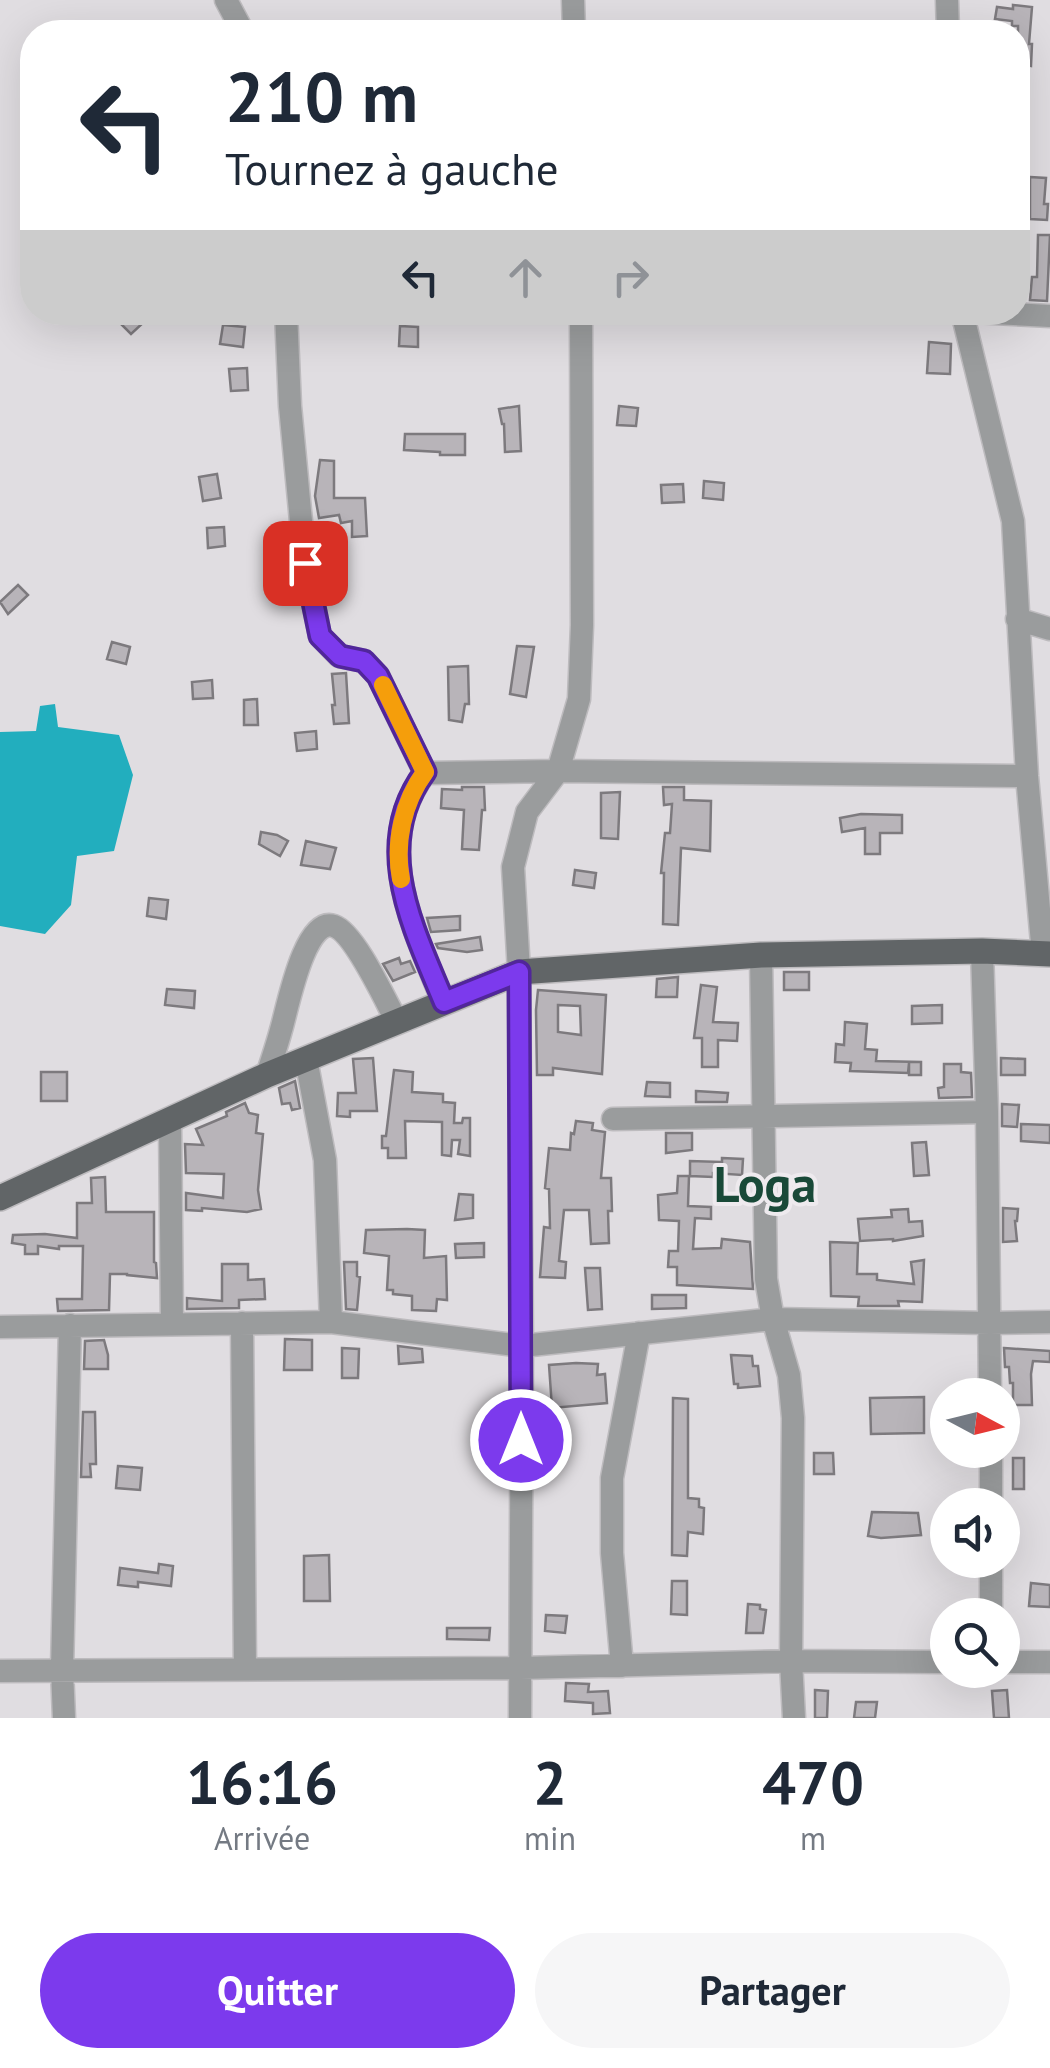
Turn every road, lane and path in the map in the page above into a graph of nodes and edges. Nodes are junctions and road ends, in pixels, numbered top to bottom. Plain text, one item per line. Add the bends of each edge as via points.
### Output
1 (287, 325) edge
2 (582, 325) edge
3 (965, 325) edge
4 (1018, 619) junction
5 (1050, 629) edge
6 (558, 771) junction
7 (425, 772) junction
8 (1027, 776) junction
9 (982, 951) junction
10 (1046, 954) edge
11 (761, 955) junction
12 (519, 972) junction
13 (444, 1002) junction
14 (398, 1022) junction
15 (306, 1059) junction
16 (267, 1074) junction
17 (987, 1112) junction
18 (764, 1116) junction
19 (613, 1119) dead end
20 (170, 1120) junction
21 (0, 1181) edge
22 (26, 1186) junction
23 (0, 1198) edge
24 (774, 1319) junction
25 (331, 1322) junction
26 (1050, 1322) edge
27 (242, 1323) junction
28 (990, 1323) junction
29 (70, 1324) junction
30 (172, 1324) junction
31 (0, 1327) edge
32 (639, 1333) junction
33 (522, 1346) junction
34 (990, 1378) edge
35 (792, 1662) junction
36 (930, 1662) edge
37 (1020, 1662) edge
38 (1050, 1662) edge
39 (622, 1666) junction
40 (520, 1668) junction
41 (62, 1670) junction
42 (245, 1670) junction
43 (0, 1671) edge
44 (64, 1718) edge
45 (520, 1718) edge
46 (794, 1718) edge

1 - 7 street via 305,563 320,636 340,656 364,661 378,676
2 - 6 street via 579,700
3 - 4 street via 1013,521
4 - 5 street
4 - 8 street
6 - 7 street
6 - 8 street
6 - 12 street via 528,812 513,867
7 - 13 street via 398,839 399,869 406,906
8 - 10 street
9 - 10 main road
9 - 11 main road
9 - 17 street
11 - 12 main road
11 - 18 street
12 - 13 main road
12 - 33 street
13 - 14 main road
14 - 15 main road
14 - 16 street via 359,951 338,928 323,927 296,972
15 - 16 main road
15 - 25 street via 325,1160
16 - 20 main road
17 - 18 street
17 - 28 street
18 - 19 street
18 - 24 street via 766,1279
20 - 22 main road
20 - 30 street
21 - 22 street
22 - 23 main road
24 - 28 street
24 - 32 street
24 - 35 street via 793,1418
25 - 27 street
25 - 33 street
26 - 28 street
27 - 30 street
27 - 42 street
28 - 34 street
29 - 30 street
29 - 31 street
29 - 41 street
32 - 33 street
32 - 39 street via 612,1478
33 - 40 street
35 - 36 street
35 - 39 street
35 - 46 street
37 - 38 street
39 - 40 street
40 - 42 street
40 - 45 street
41 - 42 street
41 - 43 street
41 - 44 street

